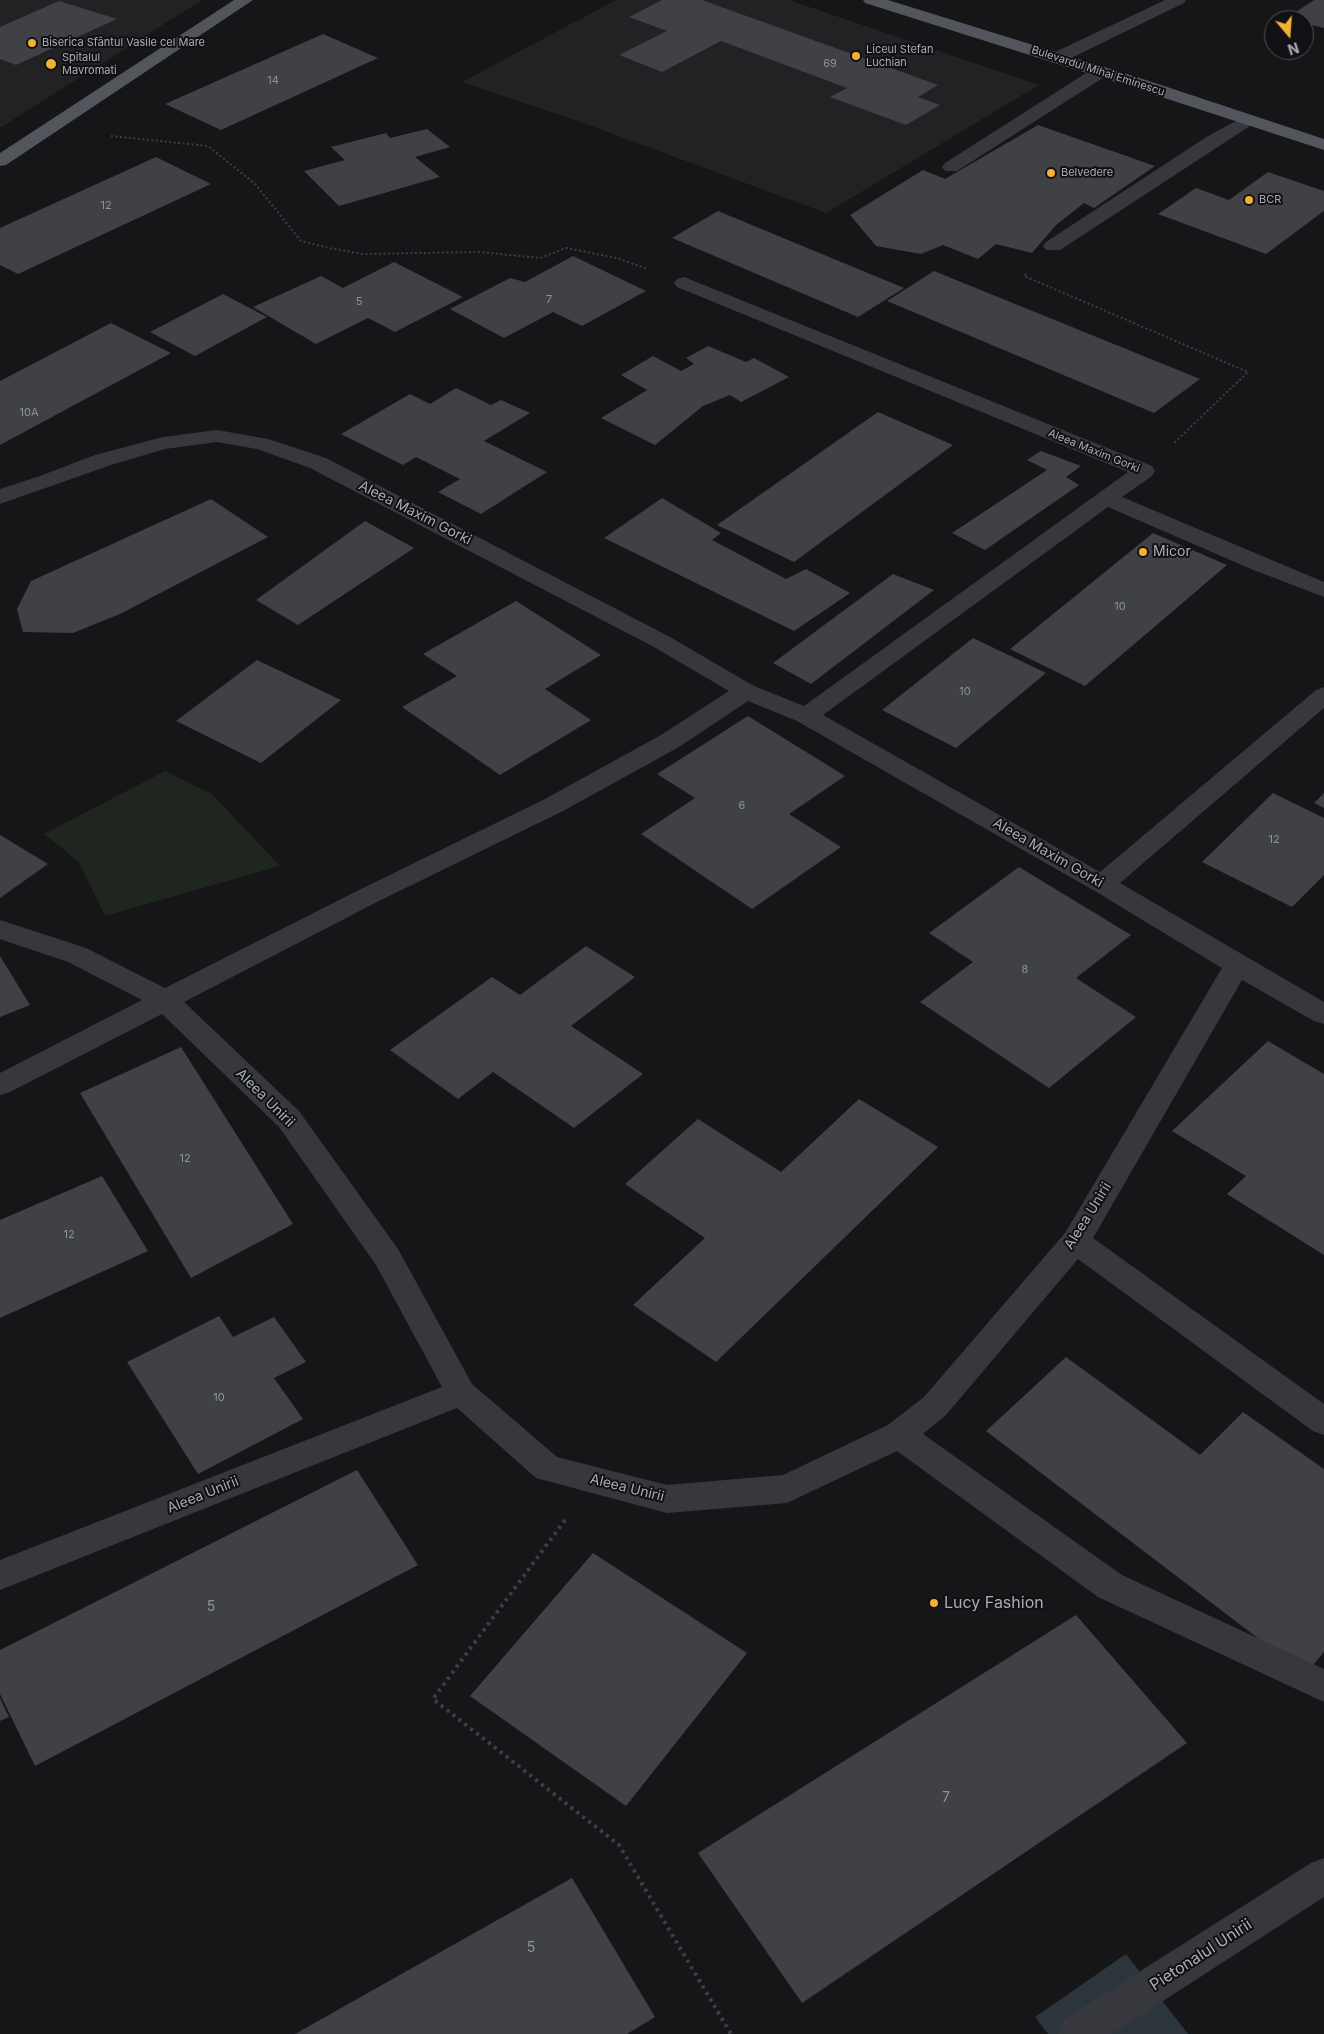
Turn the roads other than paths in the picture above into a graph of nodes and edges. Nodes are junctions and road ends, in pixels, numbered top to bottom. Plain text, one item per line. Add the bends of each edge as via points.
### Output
1 (245, 0) edge
2 (871, 0) edge
3 (1178, 0) edge
4 (1057, 58) junction
5 (1100, 72) junction
6 (1247, 120) junction
7 (1324, 145) edge
8 (0, 161) edge
9 (951, 167) dead end
10 (1053, 246) road end
11 (684, 283) road end
12 (0, 497) edge
13 (1105, 498) junction
14 (1324, 590) edge
15 (746, 691) junction
16 (1324, 695) edge
17 (806, 716) junction
18 (1102, 884) junction
19 (0, 929) edge
20 (1237, 965) junction
21 (165, 1000) junction
22 (1324, 1014) edge
23 (0, 1085) edge
24 (1076, 1241) junction
25 (461, 1393) junction
26 (1324, 1422) edge
27 (899, 1435) junction
28 (0, 1575) edge
29 (1324, 1686) edge
30 (1324, 1876) edge
31 (1077, 2034) edge

1 - 8 main road
2 - 4 main road, Bulevardul Mihai Eminescu
3 - 4 street
4 - 5 main road, Bulevardul Mihai Eminescu
5 - 6 main road, Bulevardul Mihai Eminescu
5 - 9 street
6 - 7 main road, Bulevardul Mihai Eminescu
6 - 10 street
11 - 13 street, Aleea Maxim Gorki via 1144,471
12 - 15 street, Aleea Maxim Gorki via 103,460 163,443 217,436 261,443 318,464 662,642
13 - 14 street
13 - 17 street, Aleea Maxim Gorki
15 - 17 street, Aleea Maxim Gorki
15 - 21 street via 670,741 554,805
16 - 18 street
17 - 18 street, Aleea Maxim Gorki
18 - 20 street, Aleea Maxim Gorki
19 - 21 street via 77,956
20 - 22 street, Aleea Maxim Gorki
20 - 24 street, Aleea Unirii
21 - 23 street
21 - 25 street, Aleea Unirii via 289,1119 387,1257
24 - 26 street
24 - 27 street, Aleea Unirii via 935,1406
25 - 27 street, Aleea Unirii via 547,1468 668,1499 787,1489
25 - 28 street, Aleea Unirii
27 - 29 street via 1110,1586
30 - 31 street, Pietonalul Unirii

